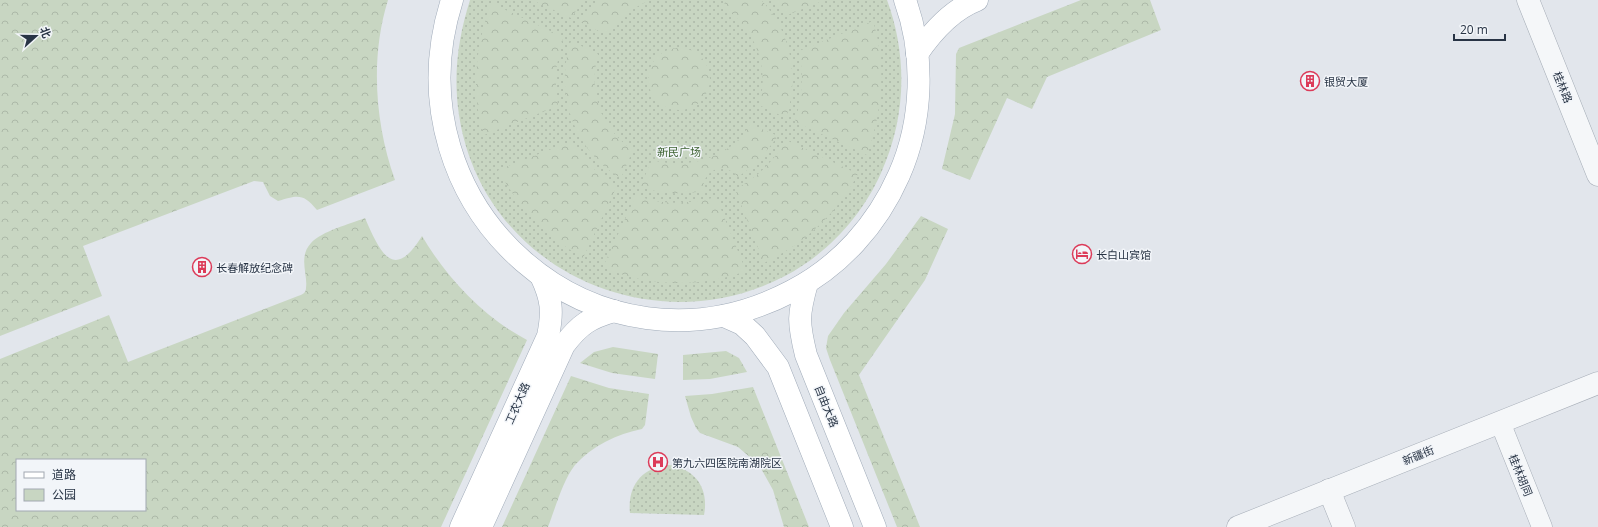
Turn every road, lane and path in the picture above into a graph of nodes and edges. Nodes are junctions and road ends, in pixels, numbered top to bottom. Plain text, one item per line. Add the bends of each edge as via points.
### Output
1 (438, 0) edge
2 (452, 0) edge
3 (905, 0) edge
4 (977, 0) edge
5 (1528, 0) edge
6 (445, 25) junction
7 (917, 54) junction
8 (1598, 175) edge
9 (541, 276) junction
10 (807, 282) junction
11 (614, 311) junction
12 (724, 316) junction
13 (1598, 383) edge
14 (1500, 422) junction
15 (1329, 490) junction
16 (461, 527) edge
17 (481, 527) edge
18 (842, 527) edge
19 (875, 527) edge
20 (1238, 527) edge
21 (1344, 527) edge
22 (1542, 527) edge

1 - 6 main road
2 - 6 main road
3 - 7 main road via 915,35
4 - 7 main road via 938,27
5 - 8 street, 桂林路
6 - 9 main road via 439,69 439,94 447,139 456,169 477,209 496,235
7 - 10 main road via 916,114 905,159 892,190 863,234 840,258
9 - 11 main road via 577,297
9 - 16 main road, 工农大路 via 549,293 552,309 548,336
10 - 12 main road via 780,298
10 - 19 main road, 自由大路 via 800,308 799,326 806,355
11 - 12 main road via 677,320
11 - 17 main road, 工农大路 via 583,323 564,345
12 - 18 main road via 742,324 755,336 778,367
13 - 14 street, 新疆街
14 - 15 street, 新疆街
14 - 22 street, 桂林胡同
15 - 20 street, 新疆街
15 - 21 street

